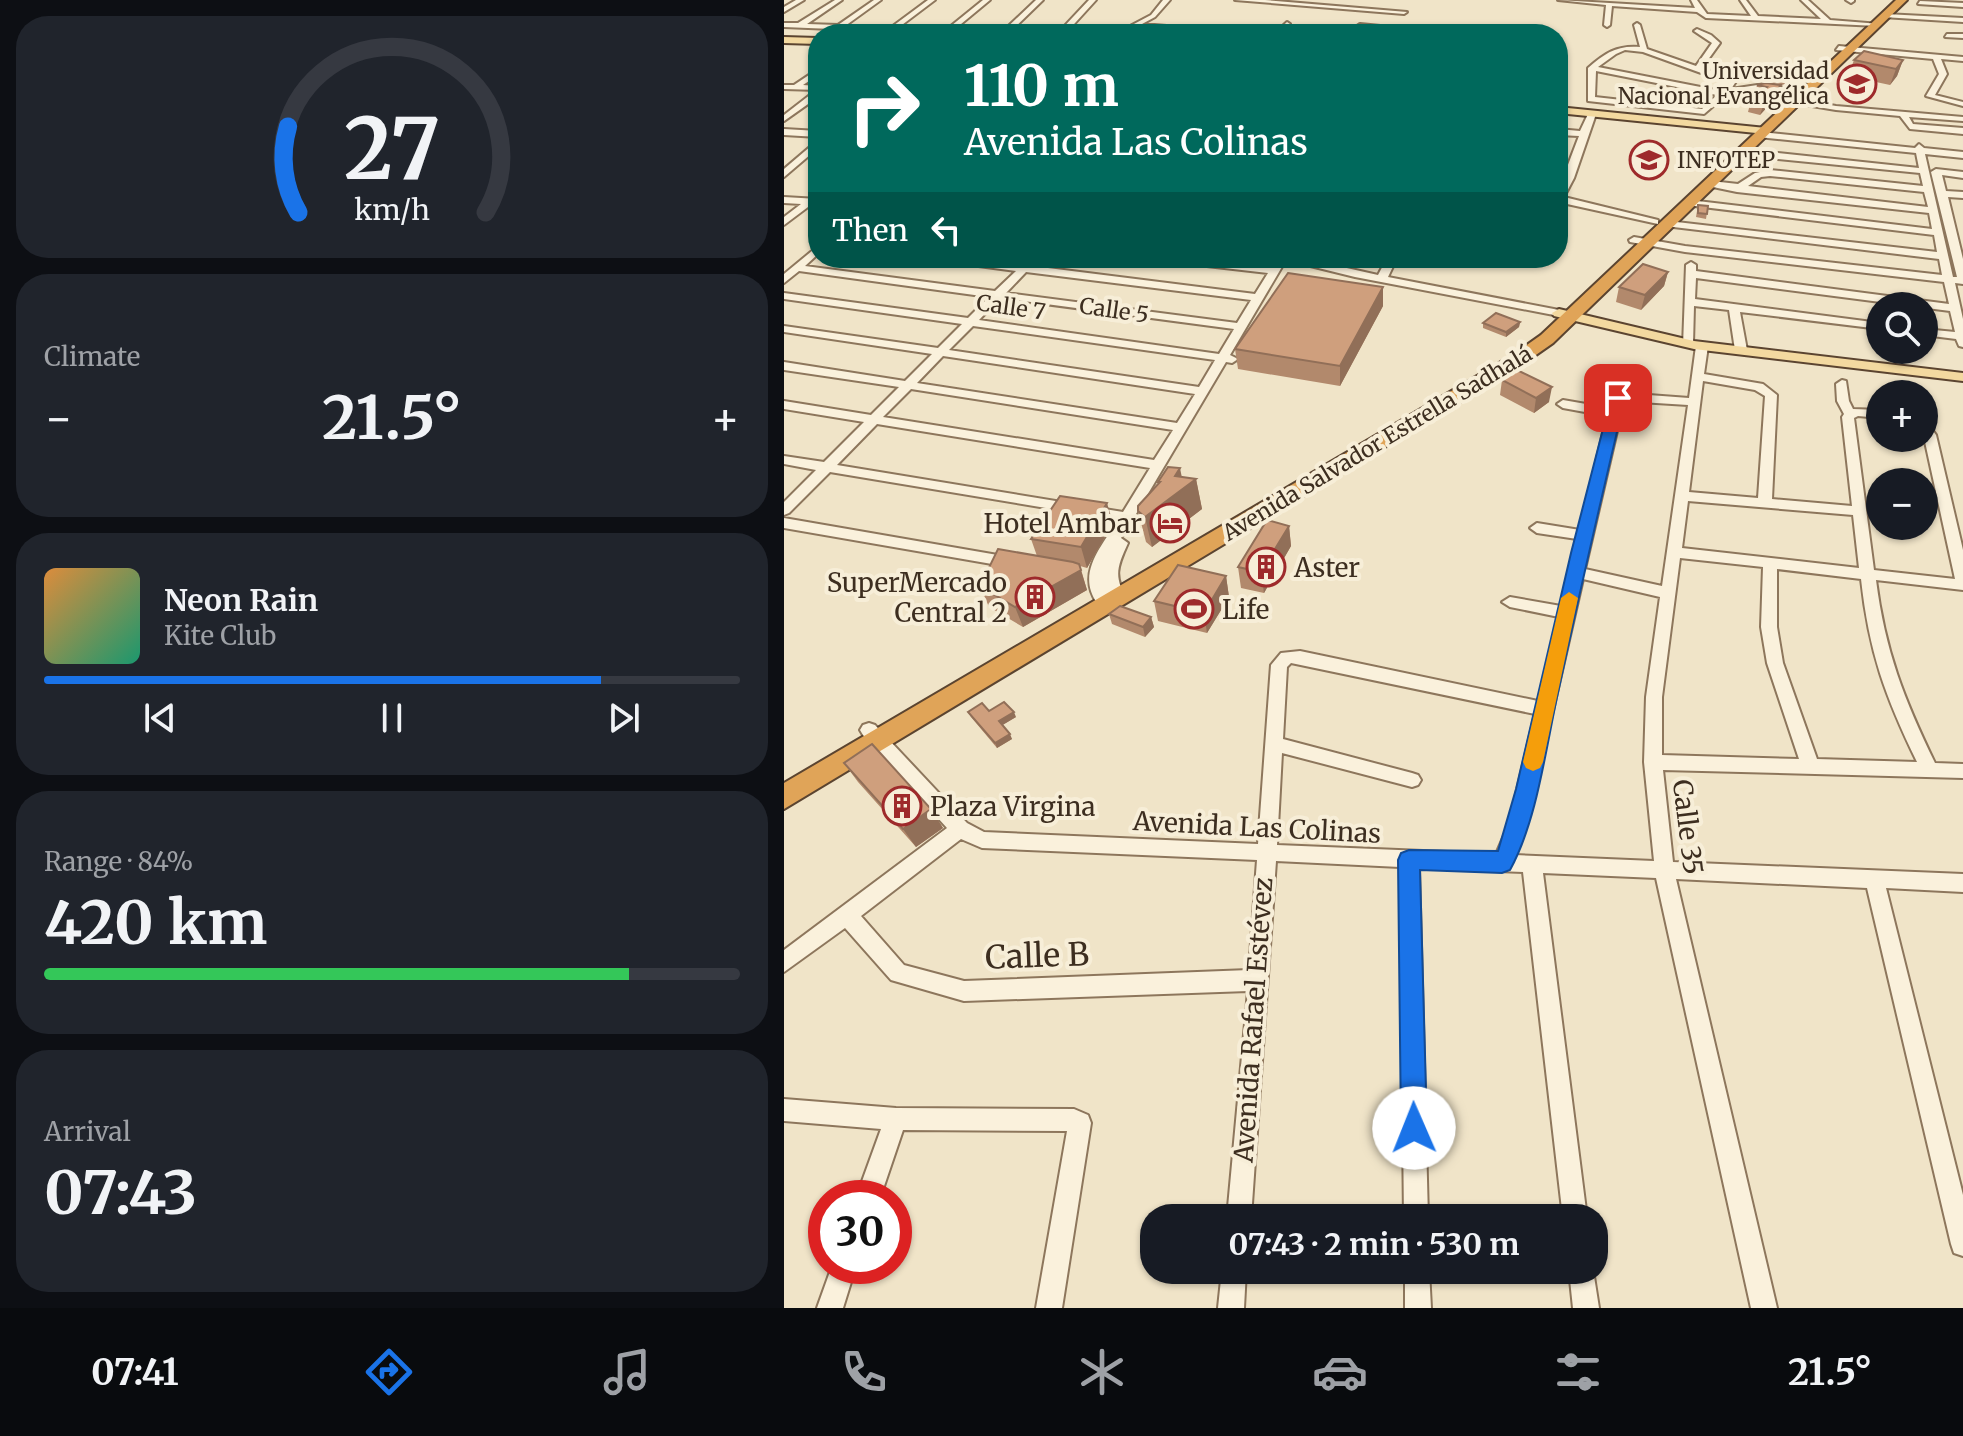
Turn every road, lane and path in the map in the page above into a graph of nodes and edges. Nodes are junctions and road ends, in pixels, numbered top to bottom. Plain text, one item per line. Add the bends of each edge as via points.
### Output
1 (801, 0) edge
2 (839, 0) edge
3 (878, 0) edge
4 (932, 0) edge
5 (987, 0) edge
6 (1040, 0) edge
7 (1093, 0) edge
8 (1167, 0) edge
9 (1238, 0) edge
10 (1561, 0) edge
11 (1694, 0) edge
12 (1743, 0) edge
13 (1804, 0) edge
14 (1891, 0) edge
15 (1902, 0) edge
16 (1920, 3) dead end
17 (1609, 4) junction
18 (1959, 5) edge
19 (784, 10) edge
20 (1404, 12) dead end
21 (1701, 13) junction
22 (1756, 18) junction
23 (1963, 18) edge
24 (1827, 21) junction
25 (1876, 21) junction
26 (844, 24) edge
27 (900, 24) edge
28 (957, 24) edge
29 (1015, 24) edge
30 (1070, 24) edge
31 (1139, 24) edge
32 (784, 25) edge
33 (800, 25) junction
34 (808, 25) edge
35 (1607, 25) dead end
36 (1637, 25) dead end
37 (1718, 34) dead end
38 (1947, 36) dead end
39 (1963, 36) edge
40 (785, 42) edge
41 (808, 43) edge
42 (1845, 49) junction
43 (1644, 50) junction
44 (1936, 57) junction
45 (1963, 59) edge
46 (1592, 68) junction
47 (1698, 68) junction
48 (808, 78) edge
49 (784, 87) edge
50 (796, 87) junction
51 (808, 89) edge
52 (1721, 93) junction
53 (1657, 95) junction
54 (1792, 97) junction
55 (808, 99) edge
56 (1963, 104) edge
57 (1568, 113) edge
58 (1903, 114) junction
59 (1591, 116) junction
60 (784, 119) edge
61 (1963, 119) edge
62 (1963, 131) edge
63 (784, 132) edge
64 (1757, 132) junction
65 (808, 133) edge
66 (1568, 133) edge
67 (1581, 134) junction
68 (1925, 149) junction
69 (808, 152) edge
70 (1963, 153) edge
71 (1778, 156) dead end
72 (1568, 170) edge
73 (1571, 170) junction
74 (1931, 172) junction
75 (784, 174) edge
76 (1963, 175) edge
77 (1568, 176) edge
78 (1711, 184) junction
79 (1737, 189) junction
80 (1930, 190) junction
81 (1942, 194) junction
82 (1963, 195) edge
83 (784, 200) edge
84 (808, 201) edge
85 (1568, 202) edge
86 (1689, 203) junction
87 (808, 205) edge
88 (1934, 211) junction
89 (1948, 221) junction
90 (784, 222) edge
91 (1963, 222) edge
92 (1662, 223) junction
93 (1939, 233) junction
94 (1641, 242) junction
95 (1685, 249) junction
96 (1943, 256) junction
97 (808, 258) edge
98 (797, 268) junction
99 (1024, 268) joint
100 (1213, 268) edge
101 (1282, 268) edge
102 (1334, 268) edge
103 (1387, 268) edge
104 (1691, 274) junction
105 (1962, 275) edge
106 (1382, 279) junction
107 (784, 280) edge
108 (1273, 280) junction
109 (1949, 280) junction
110 (998, 294) junction
111 (784, 296) edge
112 (1259, 298) junction
113 (1690, 302) junction
114 (1734, 308) junction
115 (1955, 308) junction
116 (1566, 314) junction
117 (970, 321) junction
118 (1866, 324) edge
119 (1241, 327) junction
120 (784, 329) edge
121 (1938, 335) edge
122 (1962, 340) edge
123 (1695, 345) junction
124 (1741, 350) junction
125 (940, 352) junction
126 (1228, 358) junction
127 (784, 366) edge
128 (1697, 376) junction
129 (1963, 377) edge
130 (1842, 384) dead end
131 (907, 385) junction
132 (1202, 391) junction
133 (1693, 402) junction
134 (1563, 404) dead end
135 (784, 405) edge
136 (1613, 413) junction
137 (1852, 413) junction
138 (1866, 414) edge
139 (874, 419) junction
140 (1181, 427) junction
141 (1934, 452) edge
142 (784, 460) edge
143 (1158, 465) junction
144 (826, 467) junction
145 (1681, 496) junction
146 (1765, 503) junction
147 (784, 510) edge
148 (1860, 511) junction
149 (1130, 518) junction
150 (784, 523) edge
151 (1537, 528) dead end
152 (1584, 535) junction
153 (1673, 552) junction
154 (1770, 565) junction
155 (1035, 567) edge
156 (1575, 572) junction
157 (1868, 575) junction
158 (1963, 583) edge
159 (1102, 591) junction
160 (1667, 593) junction
161 (1510, 602) dead end
162 (1566, 613) junction
163 (1544, 709) junction
164 (873, 736) junction
165 (1274, 744) junction
166 (1653, 762) junction
167 (1811, 768) junction
168 (1930, 770) junction
169 (1963, 771) edge
170 (784, 779) edge
171 (1412, 780) dead end
172 (784, 797) edge
173 (784, 807) edge
174 (960, 829) junction
175 (1265, 854) junction
176 (1409, 860) junction
177 (1502, 863) junction
178 (1532, 864) junction
179 (1664, 869) junction
180 (1874, 878) junction
181 (1963, 883) edge
182 (846, 914) junction
183 (784, 962) edge
184 (1259, 980) junction
185 (784, 1110) edge
186 (896, 1119) junction
187 (874, 1180) edge
188 (1240, 1204) edge
189 (1416, 1204) edge
190 (1573, 1204) edge
191 (1963, 1244) edge
192 (838, 1284) edge
193 (1233, 1284) edge
194 (1417, 1284) edge
195 (1583, 1284) edge
196 (830, 1308) edge
197 (1049, 1308) edge
198 (1231, 1308) edge
199 (1418, 1308) edge
200 (1586, 1308) edge
201 (1764, 1308) edge

1 - 19 street
2 - 33 street
3 - 26 street
4 - 27 street
5 - 28 street
6 - 29 street
7 - 30 street
8 - 31 street
9 - 20 street
10 - 17 street
11 - 21 street
12 - 22 street
13 - 24 street
14 - 25 highway, Avenida Salvador Estrella Sadhalá
15 - 25 highway, Avenida Salvador Estrella Sadhalá
16 - 18 street
17 - 21 street
17 - 35 street
18 - 23 street
21 - 22 street
22 - 24 street
23 - 25 street
24 - 25 street
25 - 42 highway, Avenida Salvador Estrella Sadhalá
32 - 33 street
33 - 34 street
36 - 43 street
37 - 47 street via 1701,32 1716,43
38 - 39 street
40 - 41 main road
42 - 44 street
42 - 54 highway, Avenida Salvador Estrella Sadhalá
43 - 46 street via 1624,48
43 - 47 street
44 - 45 street
44 - 56 street via 1943,74 1930,96
46 - 53 street
46 - 53 street via 1590,98 1606,103
47 - 52 street via 1734,81
48 - 50 street
49 - 50 street
50 - 51 street
52 - 53 street
52 - 53 street via 1704,112
52 - 54 street via 1764,86
54 - 58 street
54 - 64 highway, Avenida Salvador Estrella Sadhalá
55 - 60 street
57 - 59 main road
58 - 61 street
58 - 62 street via 1910,126
59 - 64 main road
59 - 67 street
63 - 65 street
64 - 68 street
64 - 78 highway, Avenida Salvador Estrella Sadhalá
64 - 92 highway, Avenida Salvador Estrella Sadhalá
66 - 67 street
67 - 73 street via 1572,151
68 - 70 street
68 - 74 street
69 - 75 street
71 - 74 street
72 - 73 street
73 - 77 street
74 - 76 street
74 - 80 street
74 - 81 street
78 - 79 street
78 - 86 highway, Avenida Salvador Estrella Sadhalá
79 - 80 street via 1770,173
79 - 88 street
80 - 88 street
81 - 82 street
81 - 89 street
83 - 84 street
85 - 92 street
86 - 92 highway, Avenida Salvador Estrella Sadhalá
86 - 93 street
87 - 90 street
88 - 93 street
89 - 91 street
89 - 105 street
92 - 94 highway, Avenida Salvador Estrella Sadhalá
92 - 96 street
93 - 96 street
94 - 95 street
94 - 116 highway, Avenida Salvador Estrella Sadhalá
95 - 104 street, Calle 35
95 - 109 street
96 - 109 street
97 - 98 street
98 - 107 street
98 - 110 street, Calle 5
99 - 110 street
99 - 112 street
100 - 108 street
101 - 108 street
102 - 106 street
103 - 106 street
104 - 113 street, Calle 35
104 - 115 street
105 - 109 street
106 - 116 street
108 - 112 street
108 - 126 street
109 - 115 street
110 - 117 street
110 - 119 street, Calle 5
111 - 117 street, Calle 7
112 - 119 street
113 - 114 street
113 - 123 street, Calle 35
114 - 118 street
114 - 124 street
115 - 122 street
116 - 123 main road
116 - 159 highway, Avenida Salvador Estrella Sadhalá
117 - 125 street
117 - 126 street, Calle 7
119 - 126 street
120 - 125 street
121 - 122 street
123 - 124 main road
123 - 128 street, Calle 35
124 - 129 main road
125 - 131 street
125 - 132 street
126 - 132 street
126 - 149 street
127 - 131 street
128 - 133 street, Calle 35
128 - 146 street via 1759,387 1771,395
130 - 137 street via 1843,401
131 - 139 street
131 - 140 street
132 - 140 street
133 - 136 street via 1622,397
133 - 145 street, Calle 35
134 - 136 street
135 - 139 street
136 - 152 street
137 - 138 street
137 - 148 street
139 - 143 street
139 - 144 street
140 - 143 street
141 - 158 street
142 - 144 street
143 - 149 street
144 - 147 street
144 - 149 street
145 - 146 street
145 - 153 street, Calle 35
146 - 148 street
148 - 157 street
149 - 159 street
150 - 155 street
151 - 152 street
152 - 156 street
153 - 154 street
153 - 160 street, Calle 35
154 - 157 street
154 - 167 street via 1769,627 1775,663
156 - 160 street
156 - 162 street
157 - 158 street
157 - 168 street via 1878,650
159 - 164 highway, Avenida Salvador Estrella Sadhalá
160 - 166 street, Calle 35 via 1654,697
161 - 162 street
162 - 163 street
163 - 165 street, Avenida Rafael Estévez via 1293,656 1279,665
163 - 177 street via 1518,824
164 - 170 highway, Avenida Salvador Estrella Sadhalá
164 - 172 highway, Avenida Salvador Estrella Sadhalá
164 - 173 highway via 859,761
164 - 174 street, Avenida Las Colinas
165 - 171 street
165 - 175 street, Avenida Rafael Estévez
166 - 167 street
166 - 179 street, Calle 35
167 - 168 street
168 - 169 street
174 - 175 street, Avenida Las Colinas via 982,840
174 - 182 street
175 - 176 street, Avenida Las Colinas
175 - 184 street, Avenida Rafael Estévez
176 - 177 street, Avenida Las Colinas
176 - 189 street
177 - 178 street, Avenida Las Colinas
178 - 179 street, Avenida Las Colinas
178 - 190 street
179 - 180 street, Avenida Las Colinas
179 - 201 street, Calle 35
180 - 181 street, Avenida Las Colinas
180 - 191 street
182 - 183 street
182 - 184 street, Calle B via 898,973 964,991
184 - 188 street, Avenida Rafael Estévez
185 - 186 street
186 - 187 street
186 - 197 street via 1080,1123
192 - 196 street
193 - 198 street
194 - 199 street
195 - 200 street

